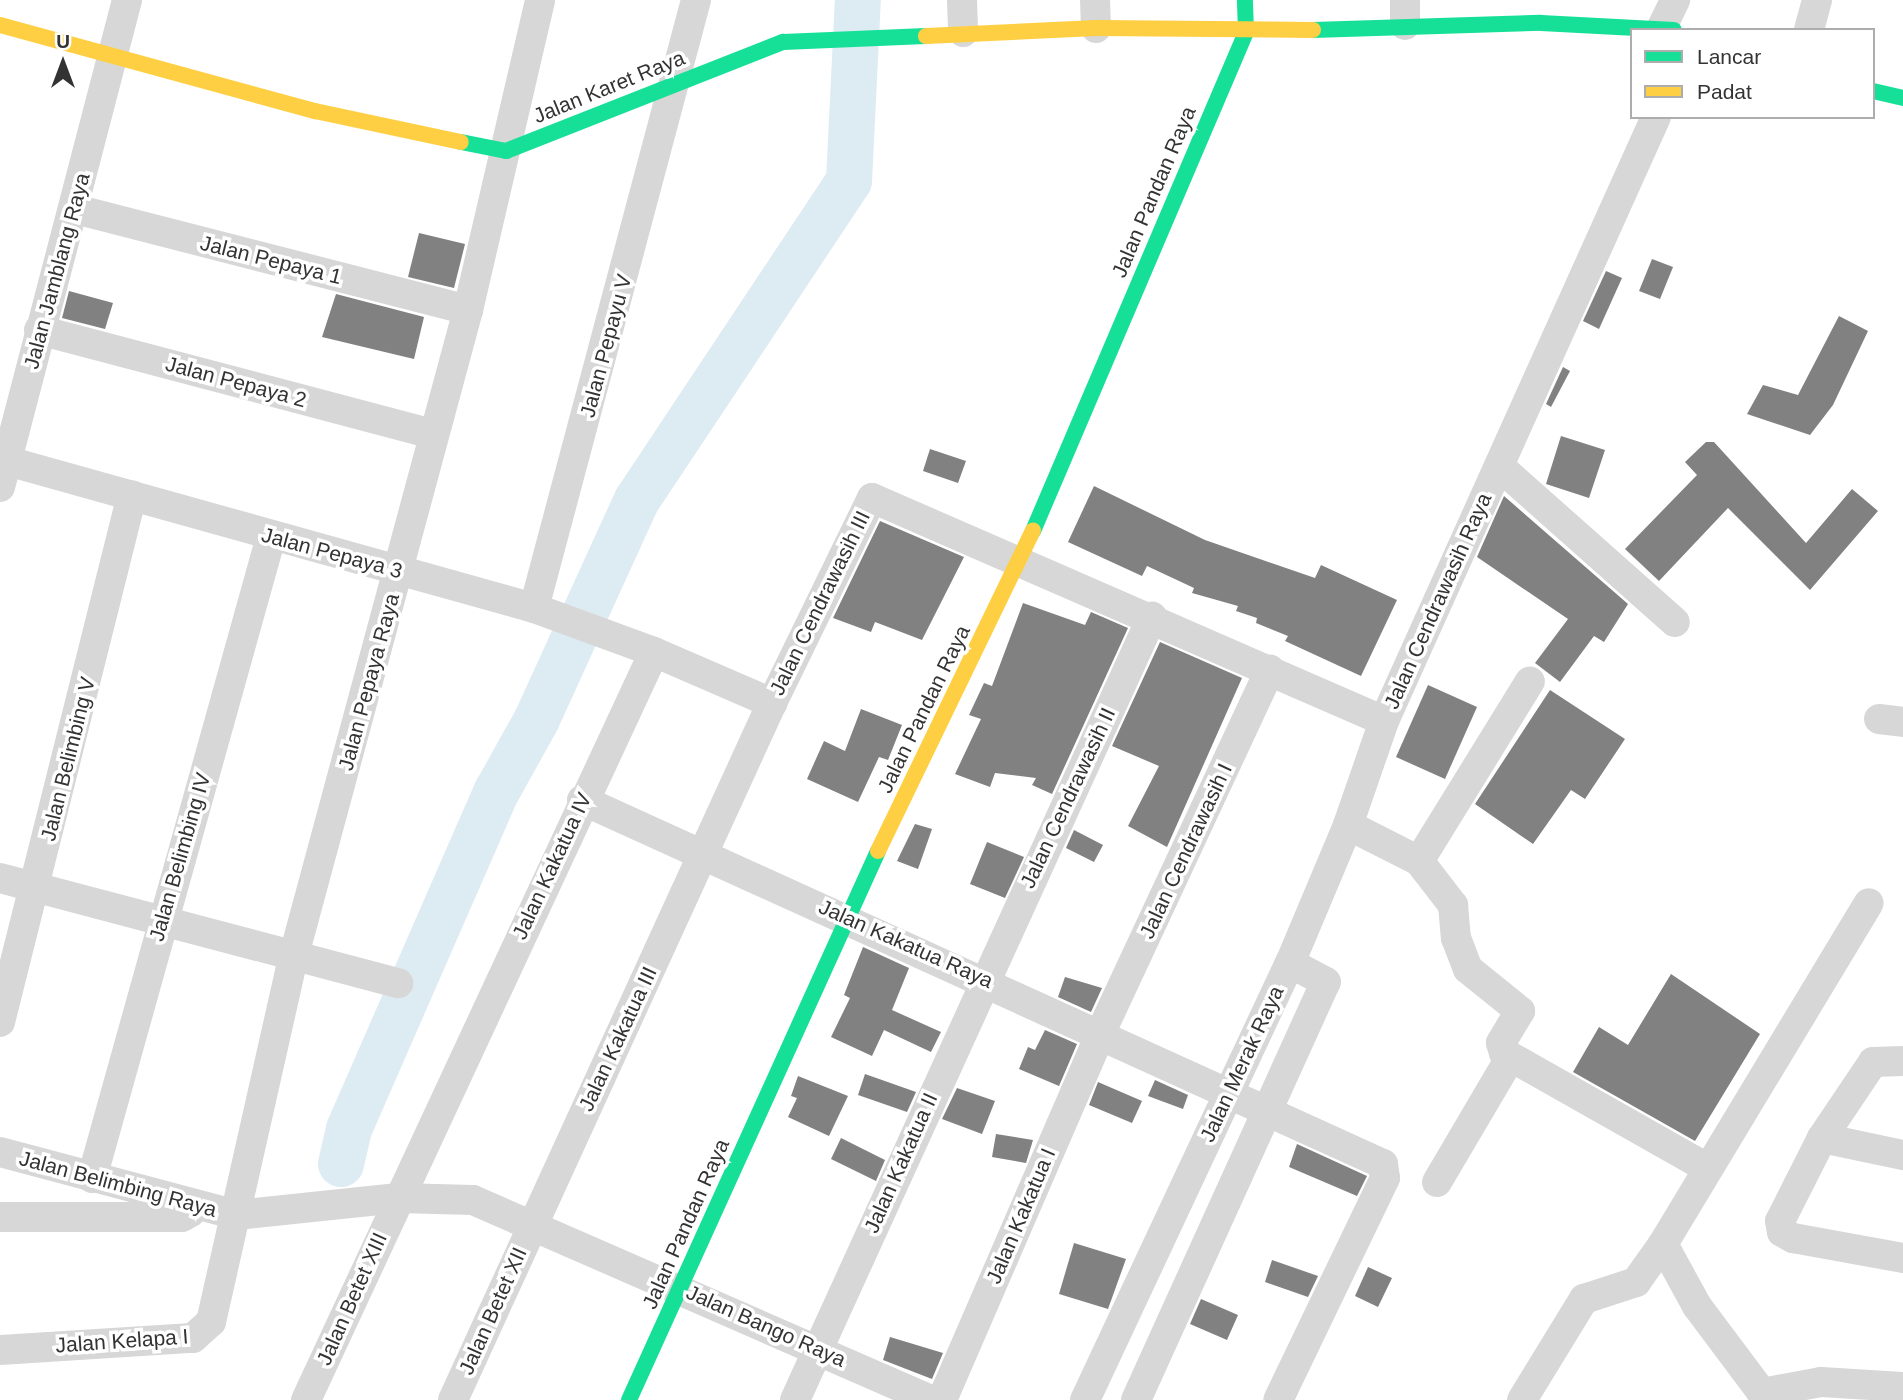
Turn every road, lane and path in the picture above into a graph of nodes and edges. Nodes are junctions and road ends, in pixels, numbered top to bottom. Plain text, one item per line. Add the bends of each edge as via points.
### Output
1 (127, 0) edge
2 (696, 0) edge
3 (962, 0) edge
4 (1245, 0) edge
5 (1675, 0) edge
6 (1817, 0) edge
7 (533, 2) edge
8 (1541, 11) edge
9 (1405, 13) edge
10 (1095, 14) edge
11 (0, 25) edge
12 (1668, 28) edge
13 (1810, 28) edge
14 (963, 32) junction
15 (1246, 32) junction
16 (111, 54) junction
17 (677, 83) junction
18 (1875, 91) edge
19 (1903, 98) edge
20 (1655, 119) edge
21 (506, 151) junction
22 (75, 209) junction
23 (468, 310) junction
24 (39, 330) junction
25 (433, 434) junction
26 (1499, 466) junction
27 (2, 469) edge
28 (132, 495) junction
29 (271, 537) junction
30 (1020, 560) junction
31 (399, 571) junction
32 (534, 608) junction
33 (1152, 617) junction
34 (1675, 622) dead end
35 (654, 652) junction
36 (1270, 669) junction
37 (1530, 681) dead end
38 (772, 703) junction
39 (1384, 722) junction
40 (582, 800) junction
41 (1348, 825) junction
42 (704, 856) junction
43 (1419, 860) junction
44 (0, 877) edge
45 (36, 887) junction
46 (1869, 903) dead end
47 (846, 916) junction
48 (162, 920) junction
49 (294, 955) junction
50 (1290, 963) junction
51 (984, 979) junction
52 (398, 983) dead end
53 (0, 1022) edge
54 (1101, 1032) junction
55 (1510, 1058) junction
56 (1903, 1060) edge
57 (1249, 1103) junction
58 (1822, 1138) junction
59 (0, 1152) edge
60 (1903, 1155) edge
61 (1707, 1168) junction
62 (92, 1178) junction
63 (1437, 1182) dead end
64 (398, 1198) junction
65 (199, 1207) junction
66 (236, 1215) junction
67 (0, 1217) edge
68 (533, 1223) junction
69 (1663, 1244) junction
70 (1903, 1258) edge
71 (681, 1287) junction
72 (818, 1348) junction
73 (0, 1350) edge
74 (1903, 1387) edge
75 (1765, 1396) edge
76 (306, 1400) edge
77 (453, 1400) edge
78 (629, 1400) edge
79 (795, 1400) edge
80 (930, 1400) edge
81 (942, 1400) edge
82 (1085, 1400) edge
83 (1136, 1400) edge
84 (1278, 1400) edge
85 (1522, 1400) edge

1 - 16 street, Jalan Jamblang Raya
2 - 17 street, Jalan Pepayu V
3 - 14 street
4 - 15 street
5 - 12 street
6 - 13 street
7 - 21 street, Jalan Pepaya Raya
8 - 9 street, Jalan Karet Raya
8 - 12 street, Jalan Karet Raya
9 - 15 street, Jalan Karet Raya
10 - 14 street, Jalan Karet Raya
10 - 15 street, Jalan Karet Raya
11 - 16 street
14 - 17 street, Jalan Karet Raya via 821,39 756,50
15 - 30 street, Jalan Pandan Raya
16 - 21 street via 315,111
16 - 22 street, Jalan Jamblang Raya
17 - 21 street, Jalan Karet Raya
17 - 32 street, Jalan Pepayu V
18 - 19 street
20 - 26 street, Jalan Cendrawasih Raya
21 - 23 street, Jalan Pepaya Raya
22 - 23 street, Jalan Pepaya 1
22 - 24 street, Jalan Jamblang Raya
23 - 25 street, Jalan Pepaya Raya
24 - 25 street, Jalan Pepaya 2
24 - 27 street, Jalan Jamblang Raya
25 - 31 street, Jalan Pepaya Raya
26 - 34 street
26 - 39 street, Jalan Cendrawasih Raya
27 - 28 street, Jalan Pepaya 3
28 - 29 street, Jalan Pepaya 3
28 - 45 street, Jalan Belimbing V
29 - 31 street, Jalan Pepaya 3
29 - 48 street, Jalan Belimbing IV
30 - 33 street, Jalan Cendrawasih Raya
30 - 38 street, Jalan Cendrawasih III via 872,498
30 - 47 street, Jalan Pandan Raya
31 - 32 street, Jalan Pepaya 3
31 - 49 street, Jalan Pepaya Raya
32 - 35 street, Jalan Pepaya 3
33 - 36 street, Jalan Cendrawasih Raya
33 - 51 street, Jalan Cendrawasih II
35 - 38 street
35 - 40 street, Jalan Kakatua IV
36 - 39 street, Jalan Cendrawasih Raya
36 - 54 street, Jalan Cendrawasih I
37 - 43 street
38 - 42 street, Jalan Cendrawasih III
39 - 41 street, Jalan Merak Raya
40 - 42 street, Jalan Kakatua Raya
40 - 64 street, Jalan Kakatua IV
41 - 43 street
41 - 50 street, Jalan Merak Raya
42 - 47 street, Jalan Kakatua Raya
42 - 68 street, Jalan Kakatua III
43 - 55 street via 1454,908 1458,946 1468,969 1520,1012 1501,1043
44 - 45 street
45 - 48 street
45 - 53 street, Jalan Belimbing V
46 - 61 street
47 - 51 street, Jalan Kakatua Raya
47 - 71 street, Jalan Pandan Raya
48 - 49 street
48 - 62 street, Jalan Belimbing IV
49 - 52 street
49 - 66 street, Jalan Pepaya Raya
50 - 57 street, Jalan Merak Raya
50 - 57 street via 1326,982
51 - 54 street, Jalan Kakatua Raya
51 - 72 street, Jalan Kakatua II
54 - 57 street, Jalan Kakatua Raya
54 - 81 street, Jalan Kakatua I
55 - 61 street
55 - 63 street
56 - 58 street via 1873,1062
57 - 82 street, Jalan Merak Raya
57 - 83 street
57 - 84 street, Jalan Kakatua Raya via 1383,1164 1386,1170
58 - 60 street
58 - 70 street via 1782,1211 1782,1233
59 - 62 street, Jalan Belimbing Raya
61 - 69 street
62 - 65 street, Jalan Belimbing Raya
64 - 66 street, Jalan Bango Raya
64 - 68 street, Jalan Bango Raya via 473,1200
64 - 76 street, Jalan Betet XIII
65 - 66 street, Jalan Belimbing Raya
65 - 67 street via 182,1217
66 - 73 street, Jalan Kelapa I via 211,1322 201,1335
68 - 71 street, Jalan Bango Raya
68 - 77 street, Jalan Betet XII
69 - 75 street via 1697,1306
69 - 85 street via 1630,1286 1584,1299
71 - 72 street, Jalan Bango Raya
71 - 78 street, Jalan Pandan Raya
72 - 79 street, Jalan Kakatua II
72 - 80 street, Jalan Bango Raya
74 - 75 street via 1821,1382

